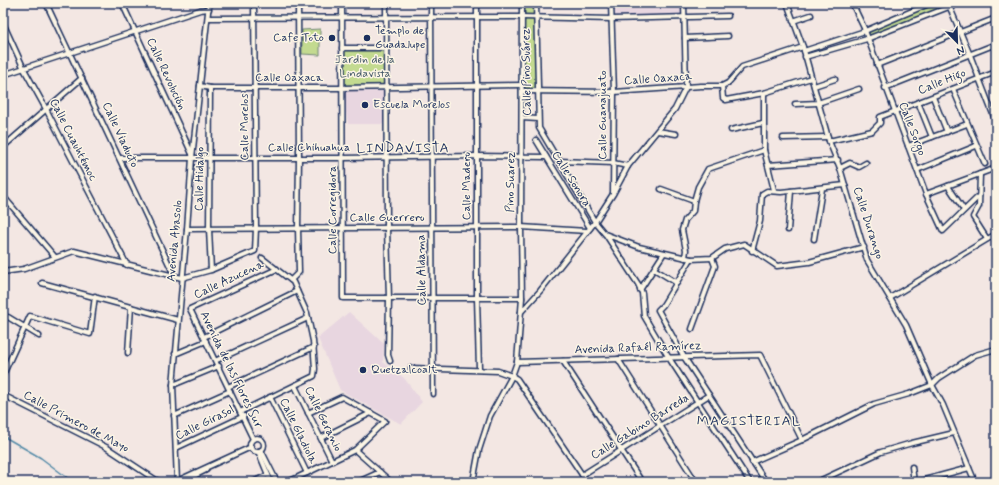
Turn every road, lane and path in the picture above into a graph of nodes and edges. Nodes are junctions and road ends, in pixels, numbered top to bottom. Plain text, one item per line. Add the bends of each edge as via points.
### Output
1 (46, 3) edge
2 (122, 3) edge
3 (209, 3) edge
4 (254, 3) edge
5 (298, 3) edge
6 (342, 3) edge
7 (386, 3) edge
8 (431, 3) edge
9 (477, 3) edge
10 (522, 3) edge
11 (536, 3) edge
12 (611, 3) edge
13 (684, 3) edge
14 (787, 3) edge
15 (853, 3) edge
16 (931, 3) edge
17 (959, 3) edge
18 (949, 5) edge
19 (209, 9) junction
20 (684, 16) junction
21 (728, 16) dead end
22 (811, 16) dead end
23 (386, 17) junction
24 (431, 17) junction
25 (477, 17) junction
26 (522, 17) junction
27 (208, 18) junction
28 (255, 18) junction
29 (297, 18) junction
30 (342, 18) junction
31 (536, 18) junction
32 (996, 18) edge
33 (612, 19) junction
34 (793, 21) junction
35 (3, 23) edge
36 (134, 31) junction
37 (961, 32) junction
38 (866, 35) junction
39 (728, 36) dead end
40 (685, 38) junction
41 (996, 44) edge
42 (342, 48) junction
43 (387, 48) junction
44 (803, 49) junction
45 (70, 53) junction
46 (970, 54) junction
47 (805, 57) junction
48 (877, 65) junction
49 (24, 69) junction
50 (996, 72) edge
51 (3, 75) edge
52 (82, 78) junction
53 (811, 78) junction
54 (979, 78) junction
55 (835, 79) dead end
56 (200, 86) junction
57 (431, 86) junction
58 (477, 86) junction
59 (722, 86) junction
60 (814, 86) junction
61 (387, 87) junction
62 (686, 87) junction
63 (210, 88) junction
64 (255, 88) junction
65 (298, 88) junction
66 (342, 88) junction
67 (522, 88) junction
68 (885, 88) junction
69 (859, 89) dead end
70 (953, 89) junction
71 (538, 91) junction
72 (614, 92) junction
73 (764, 93) junction
74 (933, 97) junction
75 (918, 102) junction
76 (818, 103) junction
77 (794, 104) dead end
78 (46, 109) junction
79 (895, 112) junction
80 (522, 118) junction
81 (538, 119) junction
82 (996, 122) edge
83 (763, 123) junction
84 (967, 124) junction
85 (731, 130) dead end
86 (658, 131) junction
87 (947, 132) junction
88 (676, 134) dead end
89 (932, 137) junction
90 (783, 138) dead end
91 (828, 139) junction
92 (536, 140) dead end
93 (908, 146) junction
94 (976, 146) junction
95 (3, 147) edge
96 (764, 150) junction
97 (192, 156) junction
98 (432, 156) junction
99 (477, 156) junction
100 (387, 157) junction
101 (522, 157) junction
102 (546, 157) junction
103 (120, 158) junction
104 (210, 158) junction
105 (256, 158) junction
106 (299, 158) junction
107 (343, 158) junction
108 (838, 160) junction
109 (559, 161) junction
110 (613, 163) junction
111 (866, 163) dead end
112 (984, 164) dead end
113 (768, 165) junction
114 (628, 166) junction
115 (840, 168) junction
116 (996, 168) edge
117 (917, 170) junction
118 (980, 174) junction
119 (845, 185) junction
120 (948, 186) junction
121 (661, 189) dead end
122 (822, 189) junction
123 (774, 190) junction
124 (791, 191) junction
125 (613, 194) junction
126 (926, 194) junction
127 (3, 196) edge
128 (979, 196) junction
129 (694, 201) junction
130 (964, 210) junction
131 (594, 222) junction
132 (477, 227) junction
133 (521, 227) junction
134 (256, 228) junction
135 (298, 228) junction
136 (343, 228) junction
137 (387, 228) junction
138 (432, 228) junction
139 (187, 229) junction
140 (209, 229) junction
141 (588, 230) junction
142 (788, 230) dead end
143 (605, 234) junction
144 (996, 234) edge
145 (814, 239) dead end
146 (987, 240) junction
147 (864, 247) junction
148 (752, 251) junction
149 (664, 253) junction
150 (56, 257) junction
151 (262, 258) dead end
152 (684, 258) junction
153 (712, 258) junction
154 (692, 259) junction
155 (127, 265) junction
156 (277, 269) junction
157 (654, 269) junction
158 (211, 270) junction
159 (3, 272) edge
160 (175, 277) junction
161 (182, 278) junction
162 (291, 280) junction
163 (42, 282) dead end
164 (677, 283) junction
165 (640, 290) junction
166 (297, 291) junction
167 (95, 296) junction
168 (390, 298) junction
169 (433, 298) junction
170 (477, 298) junction
171 (522, 298) junction
172 (890, 298) junction
173 (131, 307) junction
174 (191, 309) junction
175 (520, 313) junction
176 (3, 317) edge
177 (308, 318) junction
178 (178, 320) junction
179 (24, 327) junction
180 (692, 329) dead end
181 (39, 336) dead end
182 (206, 336) junction
183 (206, 341) junction
184 (314, 347) junction
185 (996, 349) edge
186 (128, 352) dead end
187 (175, 354) junction
188 (684, 357) junction
189 (669, 358) junction
190 (618, 359) junction
191 (217, 360) junction
192 (563, 360) junction
193 (390, 362) dead end
194 (516, 362) junction
195 (219, 366) junction
196 (411, 368) dead end
197 (433, 368) junction
198 (479, 370) junction
199 (3, 376) edge
200 (512, 376) junction
201 (173, 385) junction
202 (932, 385) junction
203 (230, 386) junction
204 (295, 386) junction
205 (230, 392) junction
206 (433, 394) dead end
207 (3, 395) edge
208 (709, 395) junction
209 (270, 397) junction
210 (697, 403) junction
211 (308, 413) junction
212 (371, 413) junction
213 (242, 414) junction
214 (174, 416) junction
215 (660, 426) junction
216 (954, 433) junction
217 (321, 438) junction
218 (254, 439) junction
219 (802, 440) junction
220 (176, 448) junction
221 (251, 448) junction
222 (260, 450) junction
223 (355, 450) junction
224 (621, 450) junction
225 (332, 461) junction
226 (752, 462) junction
227 (912, 467) dead end
228 (969, 468) junction
229 (380, 472) junction
230 (307, 473) junction
231 (268, 475) junction
232 (582, 475) junction
233 (159, 482) edge
234 (178, 482) edge
235 (253, 482) edge
236 (271, 482) edge
237 (277, 482) edge
238 (288, 482) edge
239 (358, 482) edge
240 (391, 482) edge
241 (473, 482) edge
242 (586, 482) edge
243 (642, 482) edge
244 (696, 482) edge
245 (750, 482) edge
246 (766, 482) edge
247 (817, 482) edge
248 (914, 482) edge
249 (917, 482) edge
250 (975, 482) edge

1 - 45 street, Calle Viaducto
2 - 36 street, Calle Revolución
3 - 19 street, Avenida Abasolo
4 - 28 street, Calle Morelos
5 - 29 street
6 - 30 street, Calle Corregidora
7 - 23 street
8 - 24 street, Calle Aldama
9 - 25 street, Calle Madero
10 - 26 street, Pino Suarez
11 - 31 street, Calle Pino Suárez
12 - 33 street, Calle Guanajuato
13 - 20 street
14 - 34 street, Calle Durango
15 - 38 street, Calle Sorgo
16 - 38 street
17 - 18 street
18 - 37 street
18 - 38 street
19 - 27 street, Avenida Abasolo
19 - 36 street
20 - 21 street
20 - 33 street
20 - 40 street
22 - 34 street
23 - 24 street
23 - 30 street
23 - 43 street
24 - 25 street
24 - 57 street, Calle Aldama
25 - 26 street
25 - 58 street, Calle Madero
26 - 31 street
26 - 67 street, Pino Suarez
27 - 28 street
27 - 56 street, Avenida Abasolo
28 - 29 street
28 - 64 street, Calle Morelos
29 - 30 street
29 - 65 street
30 - 42 street, Calle Corregidora
31 - 33 street
31 - 71 street, Calle Pino Suárez
32 - 37 street
33 - 72 street, Calle Guanajuato
34 - 44 street, Calle Durango
35 - 49 street, Calle Cuauhtémoc
36 - 45 street
36 - 97 street, Calle Revolución
37 - 46 street
37 - 48 street
38 - 44 street
38 - 47 street
38 - 48 street, Calle Sorgo
39 - 40 street
40 - 62 street
41 - 46 street
42 - 43 street
42 - 66 street, Calle Corregidora
43 - 61 street
44 - 47 street, Calle Durango
44 - 59 street via 742,67
45 - 49 street
45 - 52 street, Calle Viaducto
46 - 54 street
46 - 68 street
47 - 53 street, Calle Durango
48 - 68 street, Calle Sorgo
49 - 51 street
49 - 78 street, Calle Cuauhtémoc
50 - 54 street, Calle Higo
52 - 78 street
52 - 103 street, Calle Viaducto
53 - 60 street, Calle Durango
53 - 73 street
54 - 70 street, Calle Higo
54 - 82 street
55 - 60 street
56 - 63 street, Calle Oaxaca
56 - 97 street, Avenida Abasolo
57 - 58 street, Calle Oaxaca
57 - 61 street, Calle Oaxaca
57 - 98 street, Calle Aldama
58 - 67 street, Calle Oaxaca
58 - 99 street, Calle Madero
59 - 62 street, Calle Oaxaca
59 - 73 street via 723,98 726,100
60 - 76 street, Calle Durango
61 - 66 street, Calle Oaxaca
61 - 100 street
62 - 72 street, Calle Oaxaca
62 - 86 street via 675,109
63 - 64 street, Calle Oaxaca
63 - 104 street, Calle Hidalgo
64 - 65 street, Calle Oaxaca
64 - 105 street, Calle Morelos
65 - 66 street, Calle Oaxaca
65 - 106 street
66 - 107 street, Calle Corregidora
67 - 71 street, Calle Oaxaca
67 - 80 street, Pino Suarez
68 - 79 street, Calle Sorgo
69 - 76 street
70 - 74 street, Calle Higo
70 - 84 street
71 - 72 street, Calle Oaxaca
71 - 81 street, Calle Pino Suárez
72 - 110 street, Calle Guanajuato
73 - 83 street
74 - 75 street, Calle Higo
74 - 87 street
75 - 79 street, Calle Higo
75 - 89 street
76 - 77 street
76 - 91 street, Calle Durango
78 - 95 street
78 - 155 street, Calle Cuauhtémoc
79 - 91 street, Calle Higo via 880,117 880,123 872,131
79 - 93 street, Calle Sorgo
80 - 81 street
80 - 101 street, Pino Suarez
81 - 109 street, Calle Pino Suárez via 538,128
83 - 85 street
83 - 96 street
84 - 87 street
84 - 94 street
86 - 88 street
86 - 114 street
87 - 89 street
89 - 93 street
90 - 91 street, Calle Higo
91 - 108 street, Calle Durango
92 - 102 street, Calle Sonora
93 - 117 street, Calle Sorgo
94 - 112 street
94 - 117 street
96 - 113 street
96 - 129 street via 708,169
97 - 103 street, Calle Chihuahua
97 - 104 street, Calle Chihuahua
97 - 139 street, Avenida Abasolo
98 - 99 street, Calle Chihuahua
98 - 100 street, Calle Chihuahua
98 - 138 street, Calle Aldama
99 - 101 street, Calle Chihuahua
99 - 132 street, Calle Madero
100 - 107 street, Calle Chihuahua
100 - 137 street
101 - 102 street, Calle Chihuahua
101 - 133 street, Pino Suarez
102 - 141 street, Calle Sonora
103 - 160 street, Calle Viaducto
104 - 105 street, Calle Chihuahua
104 - 140 street, Calle Hidalgo
105 - 106 street, Calle Chihuahua
105 - 134 street, Calle Morelos
106 - 107 street, Calle Chihuahua
106 - 135 street
107 - 136 street, Calle Corregidora
108 - 113 street
108 - 115 street, Calle Durango
109 - 110 street
109 - 131 street, Calle Pino Suárez
110 - 114 street
110 - 125 street, Calle Guanajuato
111 - 115 street via 859,167 850,163
113 - 123 street
114 - 125 street
115 - 119 street, Calle Durango
116 - 118 street
117 - 126 street, Calle Sorgo
118 - 120 street
118 - 128 street
119 - 122 street
119 - 147 street, Calle Durango
120 - 126 street
120 - 130 street
121 - 129 street
122 - 124 street
122 - 145 street
123 - 124 street
123 - 148 street via 762,194 760,221
124 - 142 street
125 - 131 street
126 - 130 street, Calle Sorgo via 943,231
127 - 150 street
128 - 130 street
128 - 146 street via 979,206 973,217
129 - 152 street via 693,211 685,220 682,230 686,250
131 - 141 street
131 - 143 street
132 - 133 street, Calle Guerrero
132 - 138 street, Calle Guerrero
132 - 170 street, Calle Madero
133 - 141 street, Calle Guerrero
133 - 171 street, Pino Suarez
134 - 135 street, Calle Guerrero
134 - 140 street, Calle Guerrero
134 - 158 street, Calle Morelos via 255,250
135 - 136 street, Calle Guerrero
135 - 162 street via 299,272
136 - 137 street, Calle Guerrero
136 - 168 street, Calle Corregidora via 343,298
137 - 138 street, Calle Guerrero
137 - 168 street
138 - 169 street, Calle Aldama
139 - 140 street, Calle Guerrero
139 - 161 street, Avenida Abasolo
140 - 158 street, Calle Hidalgo
141 - 175 street
143 - 149 street
143 - 165 street
144 - 146 street
146 - 172 street
147 - 148 street via 809,262 777,266
147 - 172 street, Calle Durango via 867,260
148 - 153 street via 744,244 725,249
149 - 152 street
149 - 157 street
150 - 155 street via 74,251
150 - 159 street
151 - 156 street
152 - 154 street
153 - 154 street
153 - 180 street via 715,266
154 - 164 street
155 - 160 street
156 - 162 street
156 - 174 street, Calle Azucena
157 - 164 street
157 - 165 street
158 - 161 street
160 - 161 street
161 - 178 street, Avenida Abasolo
162 - 166 street
163 - 167 street
164 - 188 street via 658,310
165 - 189 street via 644,316
166 - 177 street
166 - 182 street
167 - 173 street
167 - 179 street via 90,334 30,316
168 - 169 street
168 - 193 street
169 - 170 street
169 - 197 street, Calle Aldama
170 - 171 street
170 - 198 street, Calle Madero
171 - 175 street, Pino Suarez
172 - 202 street, Calle Durango via 906,325
173 - 178 street
173 - 186 street
174 - 182 street, Avenida de las Flores Sur
174 - 183 street, Avenida de las Flores Sur
175 - 194 street, Pino Suarez
176 - 179 street via 8,317
177 - 184 street
177 - 191 street
178 - 187 street, Avenida Abasolo
179 - 181 street
179 - 199 street
182 - 191 street, Avenida de las Flores Sur
183 - 187 street
183 - 195 street, Avenida de las Flores Sur
184 - 203 street
184 - 204 street, Calle Girasol via 314,376
185 - 202 street via 975,355
187 - 201 street, Avenida Abasolo
188 - 189 street, Avenida Rafaél Ramírez
188 - 208 street
188 - 219 street, Avenida Rafaél Ramírez via 760,355
189 - 190 street, Avenida Rafaél Ramírez
189 - 210 street
190 - 192 street, Avenida Rafaél Ramírez
190 - 215 street
191 - 195 street, Avenida de las Flores Sur
192 - 194 street, Avenida Rafaél Ramírez
192 - 224 street
194 - 200 street, Pino Suarez
195 - 201 street
195 - 203 street, Avenida de las Flores Sur
195 - 205 street, Avenida de las Flores Sur
196 - 197 street
197 - 198 street
197 - 206 street, Calle Aldama
198 - 200 street via 498,371
200 - 232 street via 517,379
200 - 241 street, Pino Suarez via 490,416 479,450
201 - 214 street, Avenida Abasolo
202 - 216 street, Calle Durango
202 - 219 street via 874,404
203 - 213 street, Avenida de las Flores Sur
204 - 209 street, Calle Girasol
204 - 211 street, Calle Geranio
205 - 213 street, Avenida de las Flores Sur
205 - 214 street
207 - 233 street, Calle Primero de Mayo via 106,447
208 - 210 street, Calle Gabino Barreda
208 - 226 street
209 - 213 street, Calle Girasol
209 - 230 street, Calle Gladiola
210 - 215 street, Calle Gabino Barreda
210 - 245 street
211 - 212 street via 342,398
211 - 217 street, Calle Geranio
212 - 217 street
212 - 223 street via 385,421
213 - 218 street, Avenida de las Flores Sur
213 - 220 street, Calle Girasol
214 - 220 street, Avenida Abasolo
215 - 224 street, Calle Gabino Barreda
215 - 244 street
216 - 228 street, Calle Durango
216 - 247 street via 881,452
217 - 225 street, Calle Geranio
218 - 221 street
218 - 222 street via 259,438 263,441 264,445
219 - 226 street
220 - 234 street, Avenida Abasolo
221 - 222 street
221 - 234 street
222 - 231 street
222 - 237 street
223 - 225 street
223 - 229 street
224 - 232 street, Calle Gabino Barreda
224 - 243 street
225 - 230 street
226 - 246 street
227 - 248 street
228 - 249 street
228 - 250 street, Calle Durango
229 - 239 street
229 - 240 street
230 - 238 street
231 - 235 street
231 - 236 street
232 - 242 street

